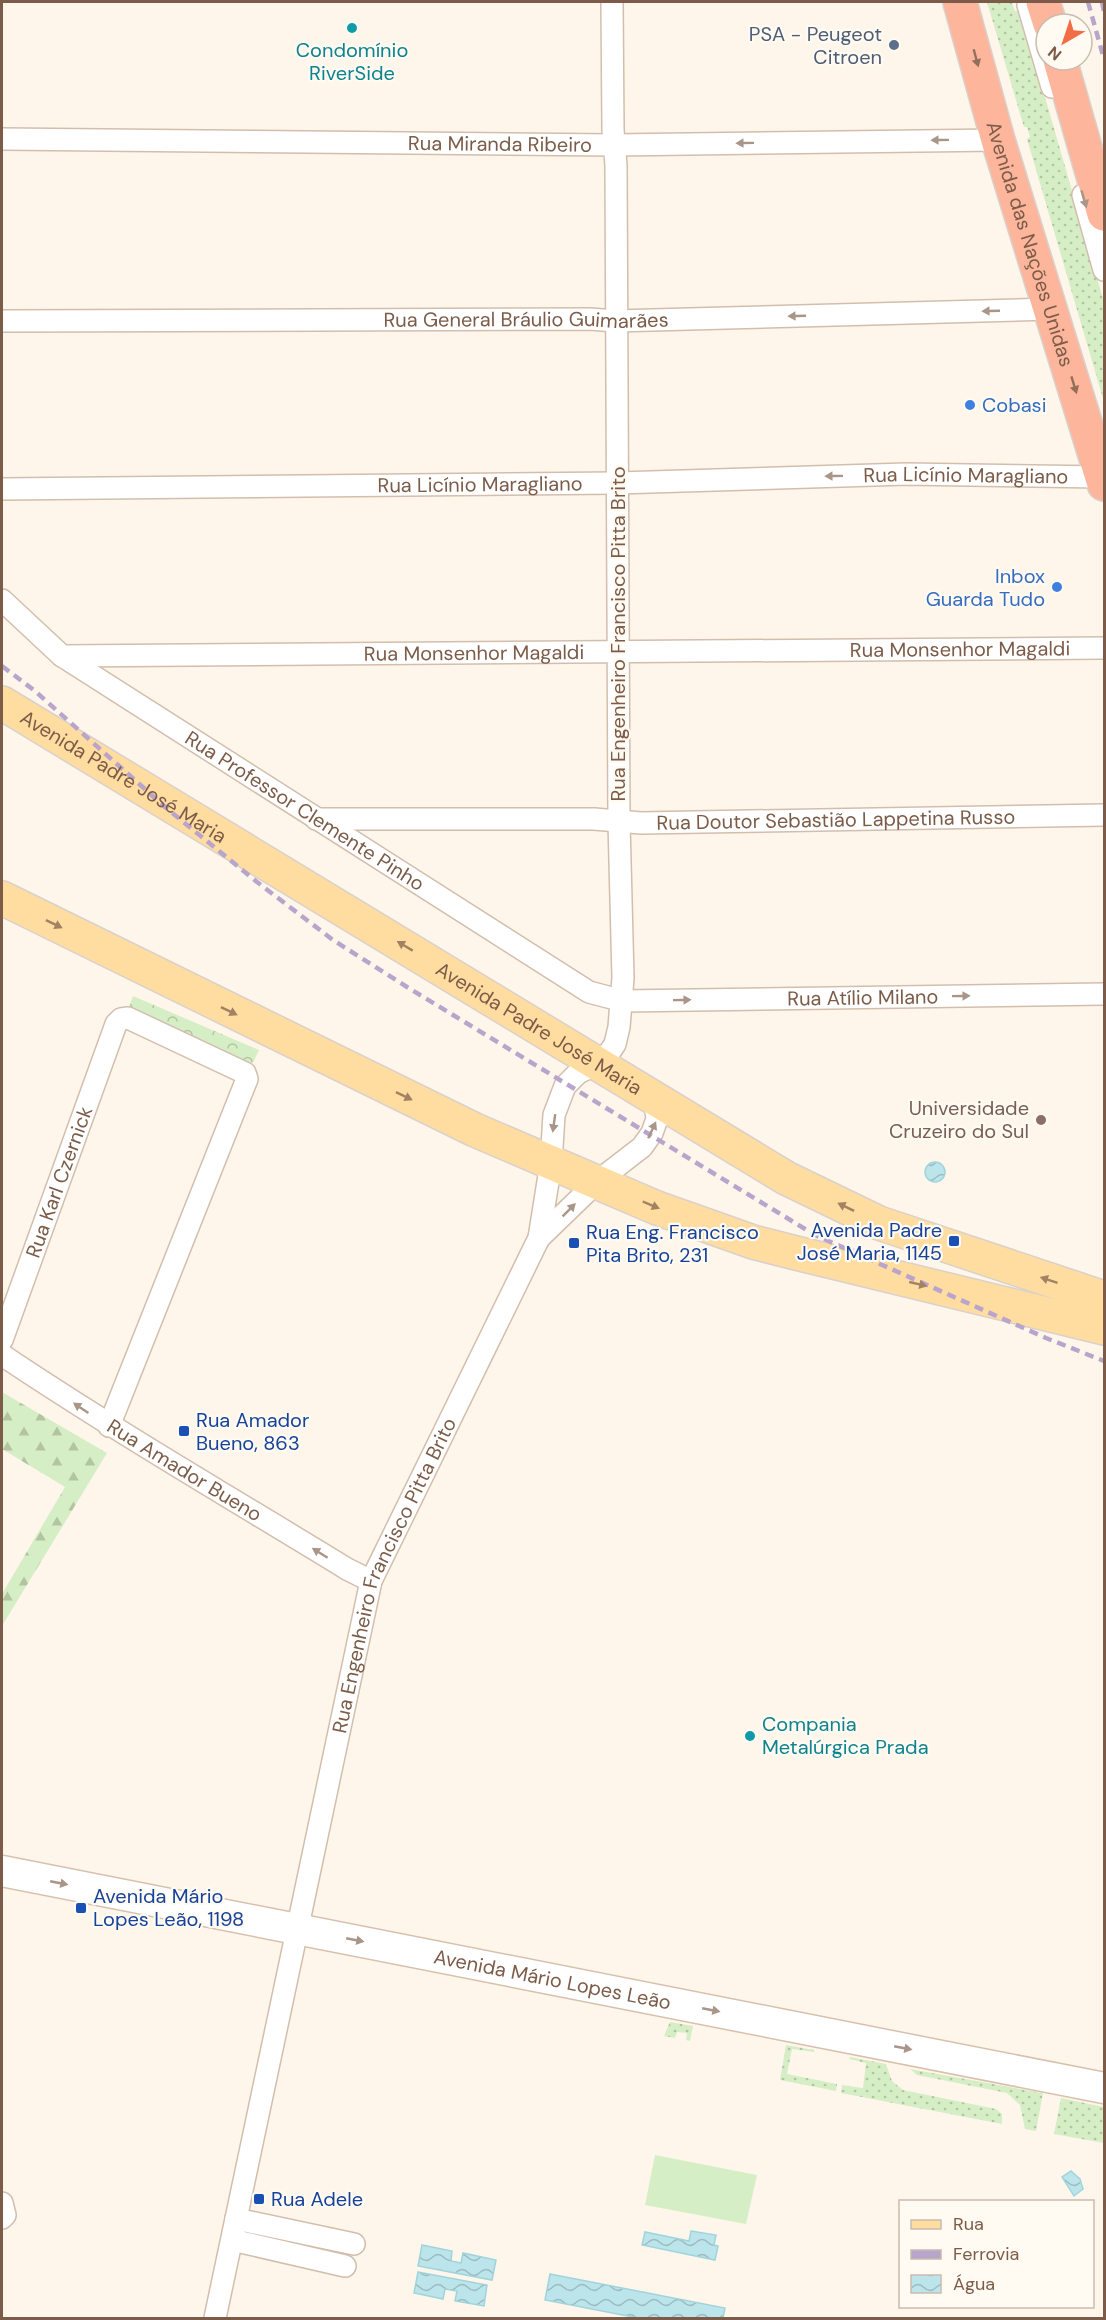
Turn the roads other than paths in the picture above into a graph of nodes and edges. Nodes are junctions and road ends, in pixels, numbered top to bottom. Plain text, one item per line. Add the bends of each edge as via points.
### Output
1 (612, 2) edge
2 (960, 2) edge
3 (1027, 2) edge
4 (1063, 72) edge
5 (2, 139) edge
6 (998, 140) junction
7 (614, 145) junction
8 (1104, 214) edge
9 (1104, 270) edge
10 (1050, 309) junction
11 (2, 321) edge
12 (615, 321) junction
13 (1103, 481) edge
14 (618, 483) junction
15 (2, 489) edge
16 (2, 600) edge
17 (1104, 648) edge
18 (618, 652) junction
19 (62, 656) junction
20 (2, 703) edge
21 (1104, 815) edge
22 (316, 819) junction
23 (619, 822) junction
24 (2, 902) edge
25 (1104, 994) edge
26 (623, 1001) junction
27 (599, 1063) junction
28 (654, 1097) junction
29 (551, 1163) junction
30 (598, 1181) junction
31 (879, 1223) junction
32 (539, 1238) junction
33 (864, 1271) junction
34 (1104, 1298) edge
35 (1104, 1328) edge
36 (2, 1340) edge
37 (2, 1355) edge
38 (109, 1426) junction
39 (371, 1581) junction
40 (2, 1871) edge
41 (298, 1929) junction
42 (1104, 2088) edge
43 (2, 2203) edge
44 (2, 2218) edge
45 (236, 2219) junction
46 (232, 2240) junction
47 (354, 2244) dead end
48 (345, 2266) dead end
49 (215, 2319) edge

1 - 7 street, Rua Engenheiro Francisco Pitta Brito
2 -> 6 highway, Avenida das Nações Unidas
3 -> 9 street
4 - 8 highway
5 - 7 street, Rua Miranda Ribeiro
6 -> 7 street, Rua Miranda Ribeiro
6 - 10 highway, Avenida das Nações Unidas
7 - 12 street, Rua Engenheiro Francisco Pitta Brito
10 -> 12 street, Rua General Bráulio Guimarães
10 -> 13 highway, Avenida das Nações Unidas
11 - 12 street, Rua General Bráulio Guimarães
12 - 14 street, Rua Engenheiro Francisco Pitta Brito
13 -> 14 street, Rua Licínio Maragliano via 906,474
14 - 15 street, Rua Licínio Maragliano
14 - 18 street, Rua Engenheiro Francisco Pitta Brito
16 - 19 street, Rua Professor Clemente Pinho
17 - 18 street, Rua Monsenhor Magaldi
18 - 19 street, Rua Monsenhor Magaldi
18 - 23 street, Rua Engenheiro Francisco Pitta Brito
19 - 22 street, Rua Professor Clemente Pinho
27 -> 20 main road, Avenida Padre José Maria
21 - 23 street, Rua Doutor Sebastião Lappetina Russo
22 - 23 street, Rua Doutor Sebastião Lappetina Russo
22 - 26 street, Rua Professor Clemente Pinho via 589,992
23 - 26 street, Rua Engenheiro Francisco Pitta Brito
24 -> 29 main road
26 -> 25 street, Rua Atílio Milano
26 - 27 street, Rua Engenheiro Francisco Pitta Brito via 615,1044
27 - 28 main road, Avenida Padre José Maria
27 -> 29 street, Rua Engenheiro Francisco Pitta Brito via 578,1073 565,1086 554,1115
30 -> 28 street, Rua Engenheiro Francisco Pitta Brito via 642,1147 652,1133 657,1119
31 -> 28 main road, Avenida Padre José Maria via 786,1178
29 - 30 main road
29 - 32 street, Rua Engenheiro Francisco Pitta Brito
32 -> 30 street, Rua Engenheiro Francisco Pitta Brito
30 -> 33 main road via 657,1208 753,1242
31 - 33 main road via 887,1242 886,1252 881,1261
34 -> 31 main road, Avenida Padre José Maria
32 - 39 street, Rua Engenheiro Francisco Pitta Brito
33 -> 35 main road
36 - 38 street, Rua Karl Czernick via 116,1024 128,1018 246,1073 247,1079
38 -> 37 street, Rua Amador Bueno
39 -> 38 street, Rua Amador Bueno
39 - 41 street, Rua Engenheiro Francisco Pitta Brito
40 -> 41 street, Avenida Mário Lopes Leão
41 -> 42 street, Avenida Mário Lopes Leão
41 - 45 street
43 - 44 street
45 - 46 street
45 - 47 street
46 - 48 street
46 - 49 street

